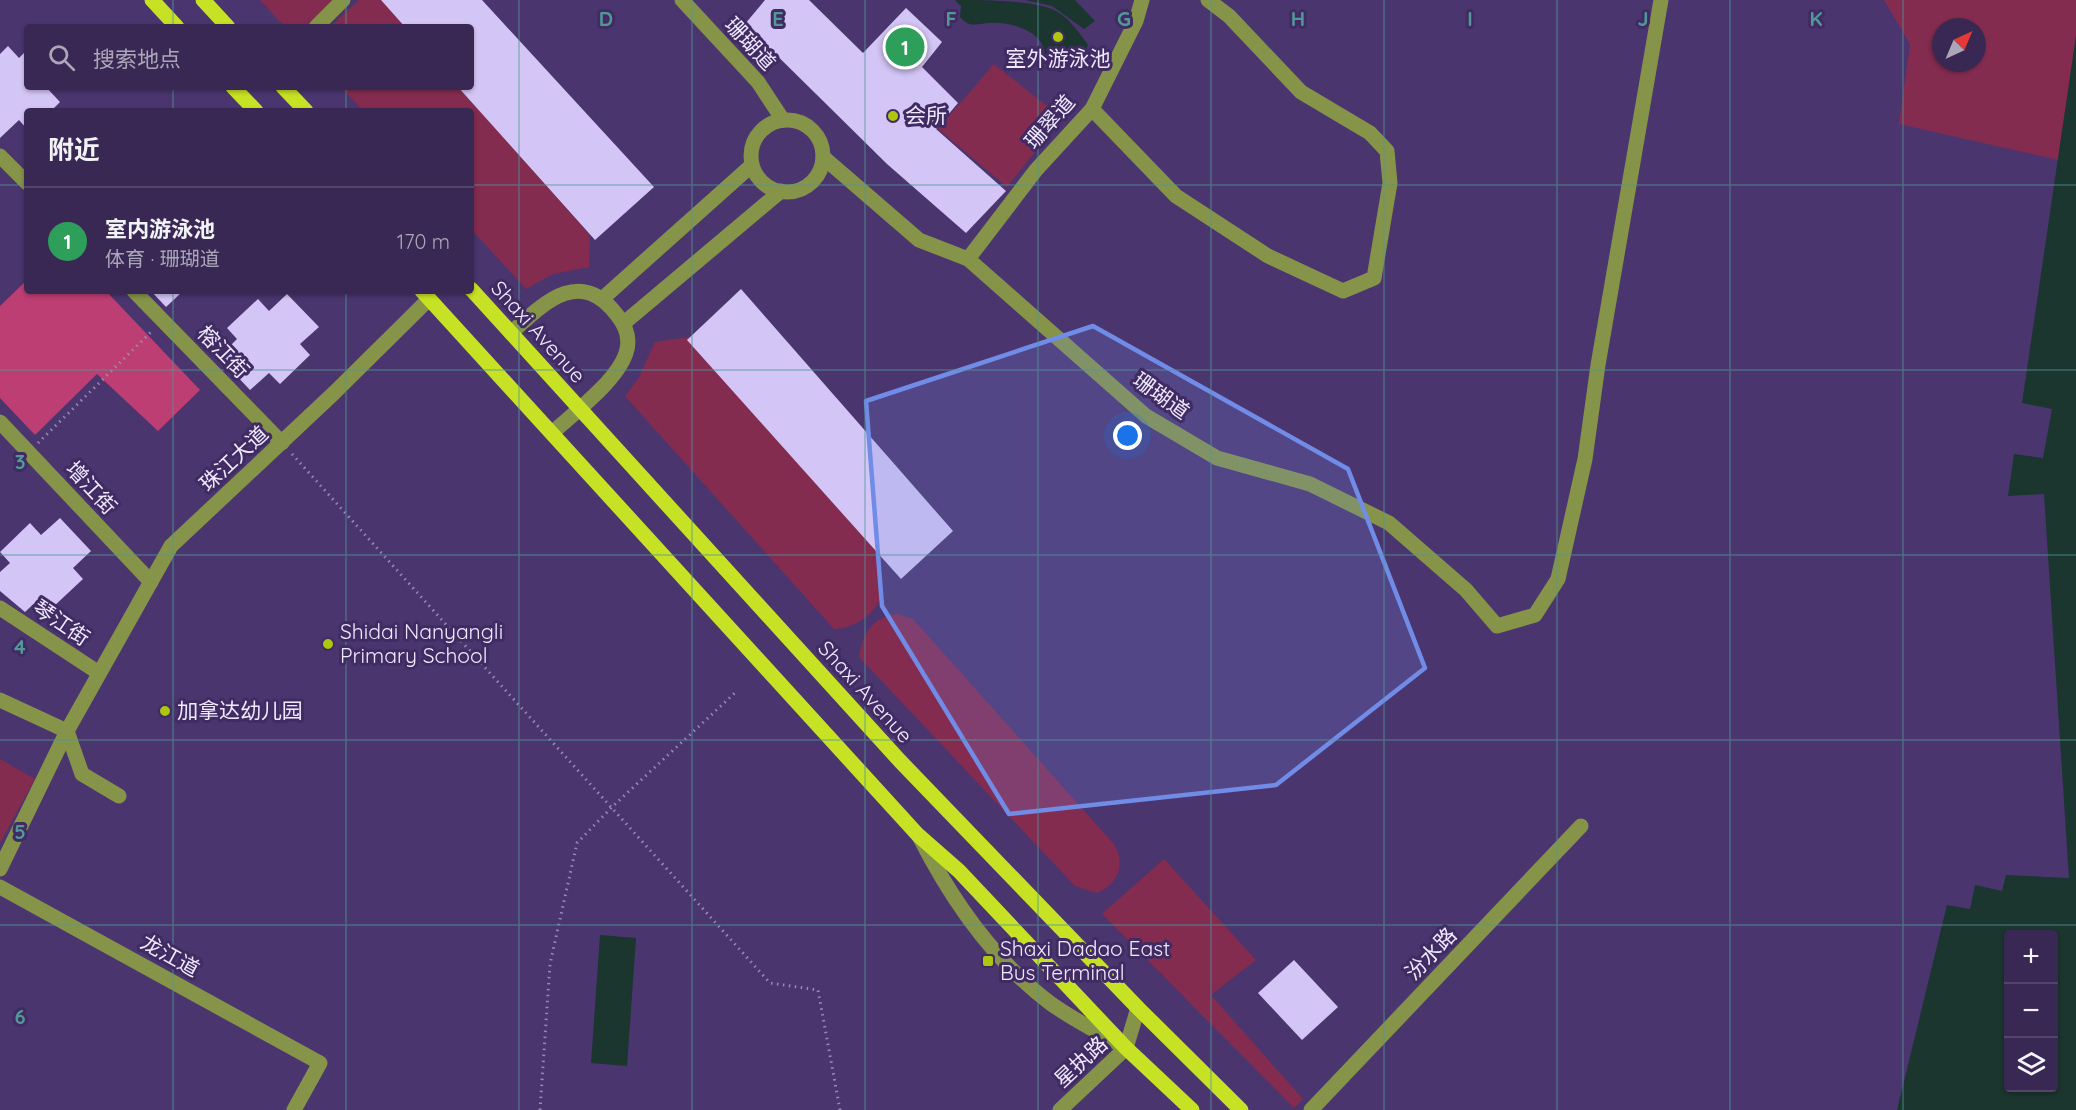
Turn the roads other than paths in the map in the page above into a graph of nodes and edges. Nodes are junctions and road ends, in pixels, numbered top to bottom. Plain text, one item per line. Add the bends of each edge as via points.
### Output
1 (152, 0) edge
2 (203, 0) edge
3 (343, 0) edge
4 (682, 0) edge
5 (1142, 0) edge
6 (1208, 0) edge
7 (1660, 0) edge
8 (174, 24) edge
9 (225, 24) edge
10 (319, 24) edge
11 (236, 90) edge
12 (286, 90) edge
13 (253, 108) edge
14 (303, 108) edge
15 (1092, 109) junction
16 (783, 120) junction
17 (0, 156) edge
18 (823, 157) junction
19 (752, 165) junction
20 (24, 180) edge
21 (781, 191) junction
22 (968, 259) junction
23 (474, 292) edge
24 (137, 294) edge
25 (426, 295) edge
26 (602, 298) junction
27 (624, 323) junction
28 (511, 333) junction
29 (579, 408) junction
30 (0, 422) edge
31 (552, 433) junction
32 (282, 443) junction
33 (151, 582) junction
34 (0, 608) edge
35 (99, 673) junction
36 (0, 700) edge
37 (67, 731) junction
38 (119, 796) dead end
39 (1581, 826) dead end
40 (918, 835) junction
41 (0, 869) edge
42 (0, 887) edge
43 (1138, 1008) junction
44 (1126, 1048) junction
45 (294, 1110) edge
46 (1060, 1110) edge
47 (1192, 1110) edge
48 (1240, 1110) edge
49 (1311, 1110) edge

1 - 8 main road
2 - 9 main road
3 - 10 street
4 - 16 street, 珊瑚道 via 758,81
5 - 15 street, 珊翠道 via 1136,21
6 - 15 street via 1229,16 1301,92 1370,133 1387,151 1390,183 1374,278 1343,291 1268,256 1176,196
7 - 22 street, 珊瑚道 via 1585,459 1558,579 1535,615 1497,626 1466,590 1389,523 1310,484 1217,458 1146,416
11 - 13 main road
12 - 14 main road
15 - 22 street, 珊翠道 via 1036,170
16 - 18 street via 811,129 820,142
16 - 19 street via 768,125 757,135
17 - 20 street
18 - 21 street via 820,171 810,184
18 - 22 street, 珊瑚道 via 919,240
19 - 21 street via 763,182
19 - 26 street
21 - 27 street
23 - 28 main road, Shaxi Avenue
24 - 32 street, 榕江街
25 - 31 main road
25 - 32 street, 珠江大道
26 - 27 street
26 - 28 street via 592,293 570,292 543,305
27 - 29 street via 628,342 622,363
28 - 29 main road, Shaxi Avenue
29 - 31 street
29 - 43 main road, Shaxi Avenue via 900,761
30 - 33 street, 增江街
31 - 40 main road
32 - 33 street, 珠江大道 via 171,546
33 - 35 street, 珠江大道
34 - 35 street, 琴江街
35 - 37 street, 珠江大道
36 - 37 street
37 - 38 street via 82,774
37 - 41 street, 珠江大道
39 - 49 street, 汾水路
40 - 44 main road via 959,871
40 - 44 street via 950,895 1034,990
42 - 45 street, 龙江道 via 320,1063
43 - 44 street, 星执路
43 - 48 main road, Shaxi Avenue
44 - 46 street, 星执路
44 - 47 main road

